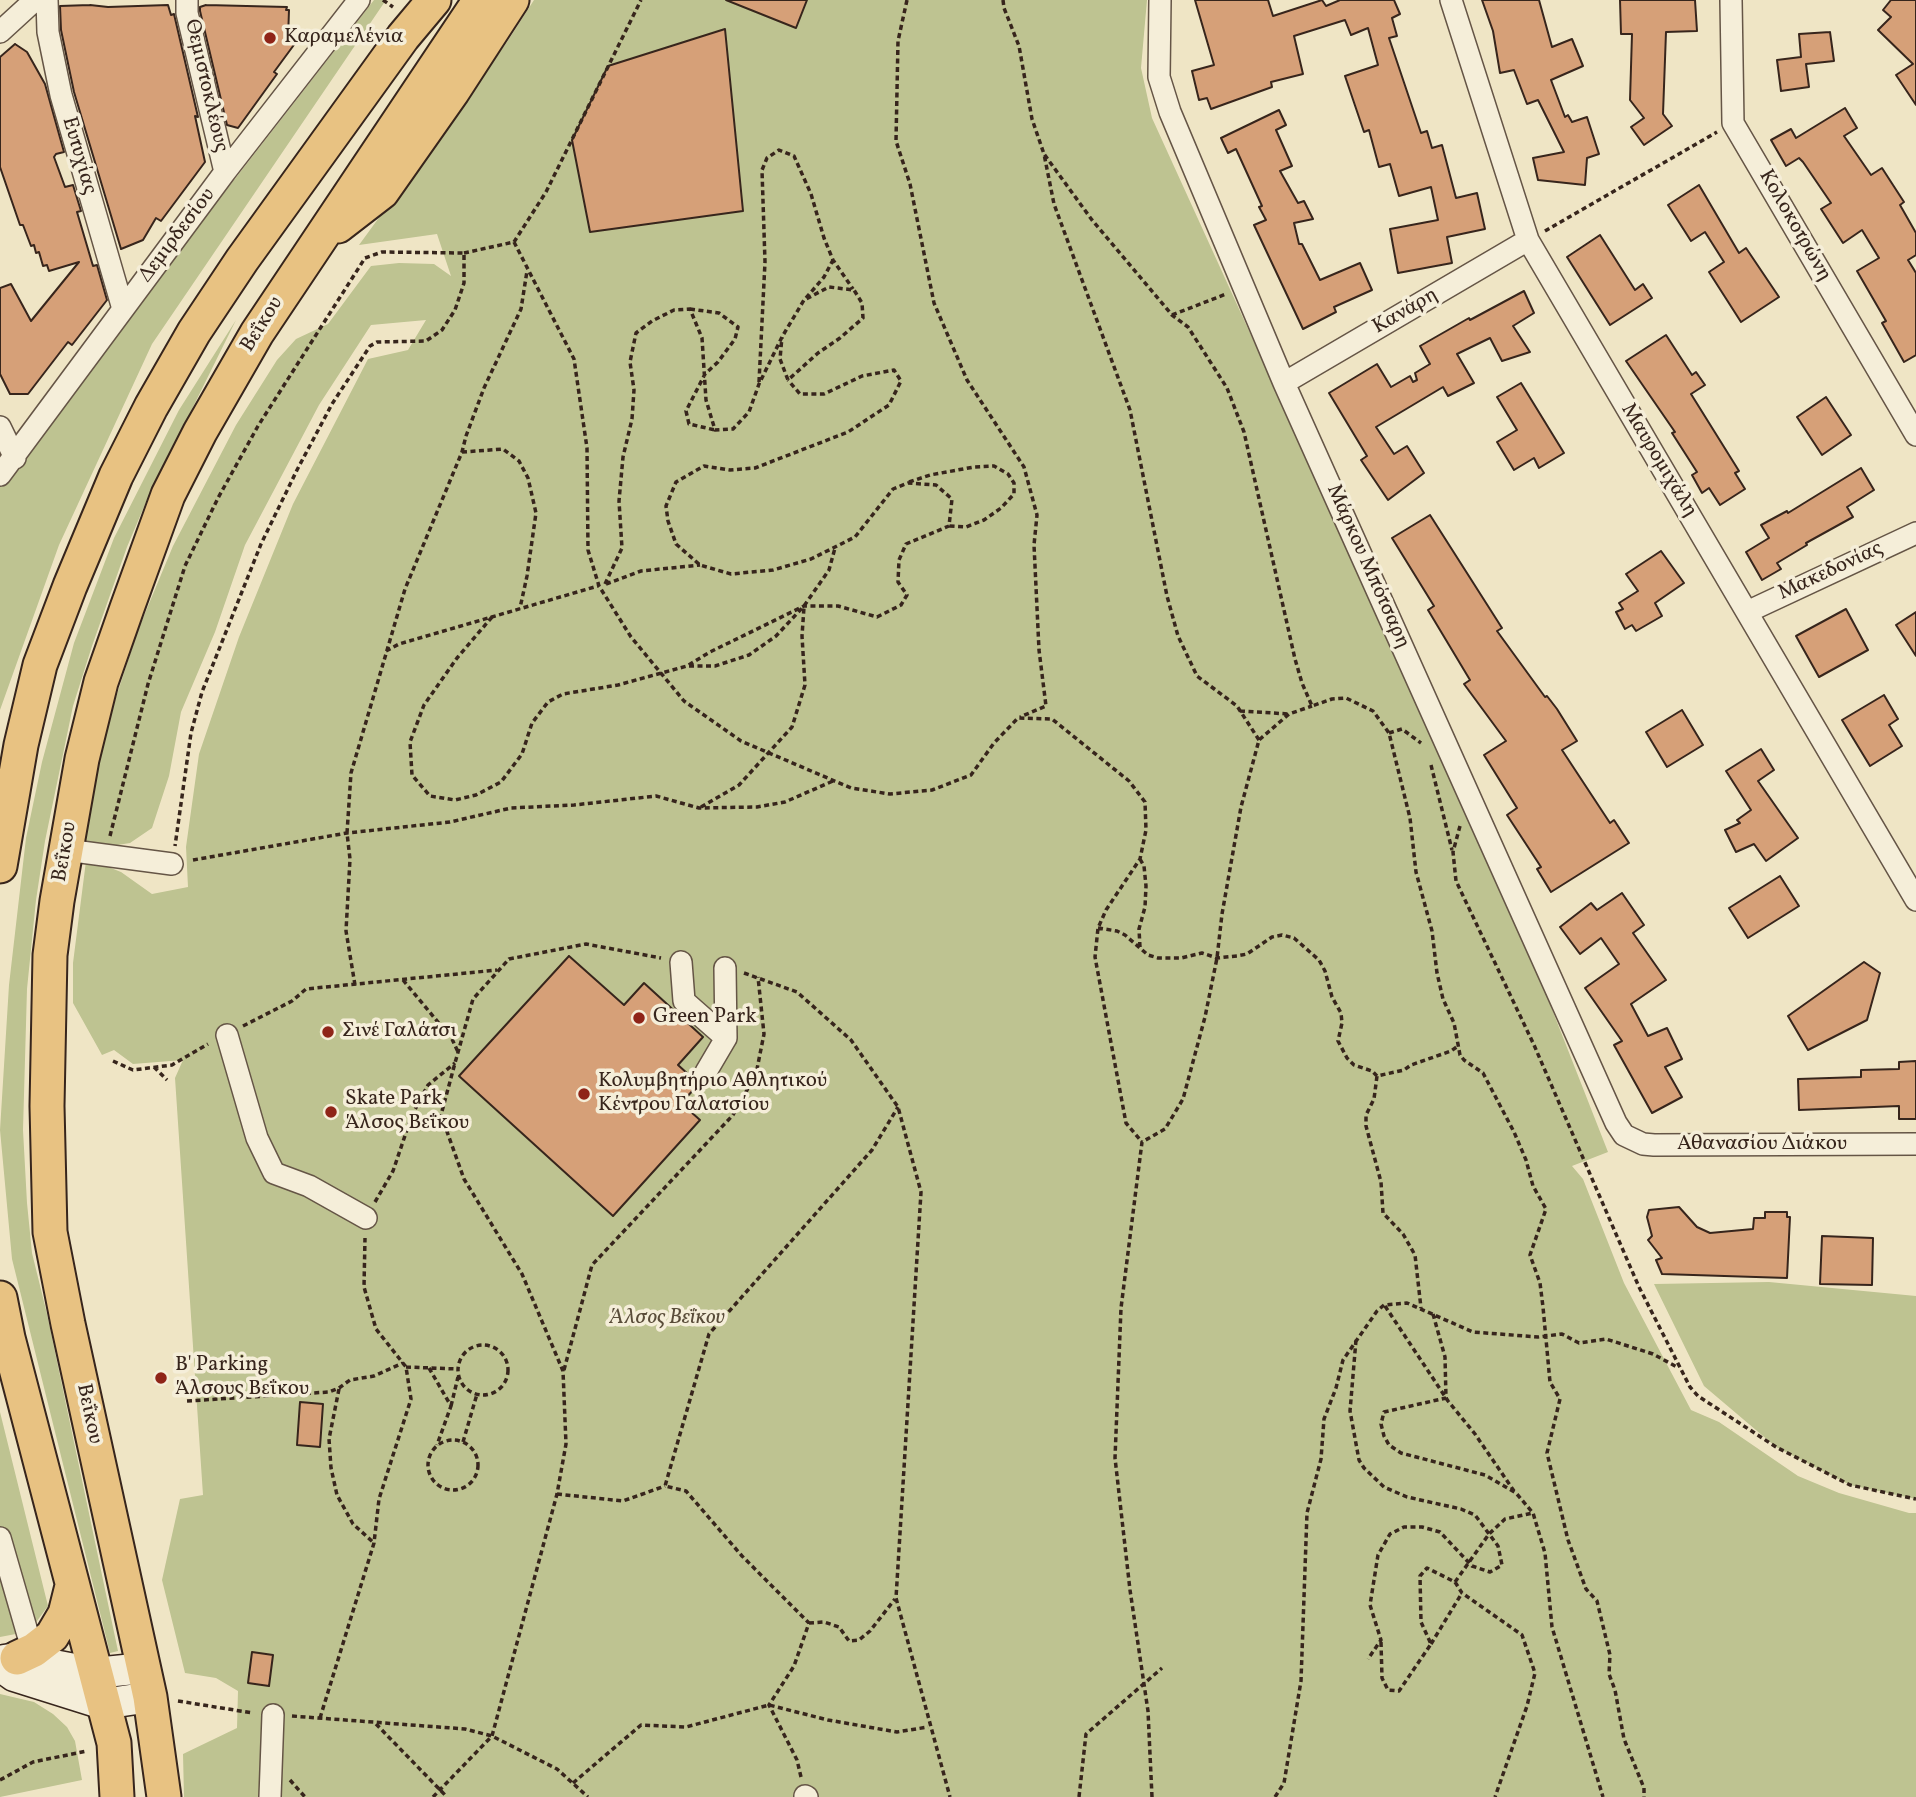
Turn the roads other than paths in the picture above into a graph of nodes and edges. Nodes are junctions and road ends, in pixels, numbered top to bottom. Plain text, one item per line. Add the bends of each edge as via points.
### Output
1 (35, 0) edge
2 (47, 0) edge
3 (187, 0) edge
4 (359, 0) edge
5 (421, 0) edge
6 (434, 0) edge
7 (480, 0) edge
8 (512, 0) edge
9 (1160, 0) edge
10 (1451, 0) edge
11 (1731, 0) edge
12 (0, 32) edge
13 (403, 37) junction
14 (225, 172) junction
15 (1528, 240) junction
16 (316, 242) junction
17 (123, 309) junction
18 (1284, 383) junction
19 (0, 428) edge
20 (1916, 435) edge
21 (15, 457) junction
22 (0, 475) edge
23 (1916, 533) edge
24 (1747, 612) junction
25 (3, 822) edge
26 (66, 850) junction
27 (172, 864) road end
28 (0, 866) edge
29 (1916, 900) edge
30 (681, 962) road end
31 (725, 968) road end
32 (227, 1035) road end
33 (726, 1038) junction
34 (706, 1072) dead end
35 (1616, 1123) joint
36 (1916, 1144) edge
37 (366, 1218) road end
38 (0, 1298) edge
39 (0, 1538) edge
40 (72, 1586) junction
41 (11, 1655) edge
42 (147, 1683) junction
43 (99, 1689) junction
44 (273, 1714) road end
45 (117, 1797) edge
46 (163, 1797) edge
47 (270, 1797) edge

1 - 12 street
2 - 17 street, Ευτυχίας via 48,32 61,95
3 - 14 street, Θεμιστοκλέους
4 - 14 street, Δεμιρδεσίου
5 - 13 main road
6 - 13 main road
7 - 16 main road, Βεΐκου
8 - 16 main road via 382,192
9 - 18 street, Μάρκου Μπότσαρη via 1159,77 1170,112
10 - 15 street, Μαυρομιχάλη
11 - 20 street, Κολοκοτρώνη via 1733,122
13 - 25 main road via 194,332 116,476 40,665
14 - 17 street, Δεμιρδεσίου
15 - 18 street, Κανάρη
15 - 24 street, Μαυρομιχάλη
16 - 26 main road, Βεΐκου via 257,333 168,495 101,682
17 - 21 street, Δεμιρδεσίου
18 - 35 street, Μάρκου Μπότσαρη
19 - 21 street
21 - 22 street, Δεμιρδεσίου
23 - 24 street, Μακεδονίας
24 - 29 street, Μαυρομιχάλη
25 - 28 main road
26 - 27 street
26 - 42 main road, Βεΐκου via 50,955 50,1232
30 - 33 street via 684,1001
31 - 33 street
32 - 37 street via 257,1138 274,1173 309,1186
33 - 34 street
35 - 36 street, Αθανασίου Διάκου via 1623,1135 1654,1145
38 - 40 main road
39 - 41 street
40 - 41 main road via 65,1614 52,1636 34,1650
40 - 43 main road
41 - 43 street
42 - 43 street
42 - 46 main road, Βεΐκου
43 - 45 main road via 114,1743
44 - 47 street

